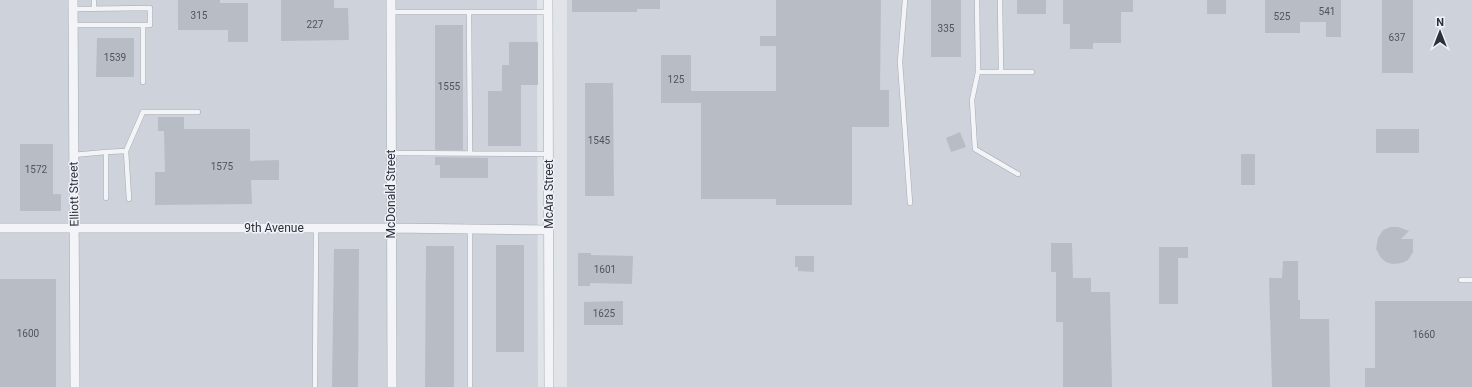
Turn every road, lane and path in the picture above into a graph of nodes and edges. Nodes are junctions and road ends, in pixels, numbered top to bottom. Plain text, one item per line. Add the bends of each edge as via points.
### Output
1 (94, 0) edge
2 (391, 0) edge
3 (548, 0) edge
4 (905, 0) edge
5 (977, 0) edge
6 (1000, 0) edge
7 (73, 4) edge
8 (94, 9) junction
9 (391, 12) junction
10 (469, 12) junction
11 (548, 12) junction
12 (73, 25) junction
13 (142, 25) junction
14 (1001, 71) junction
15 (978, 72) junction
16 (1032, 72) dead end
17 (143, 82) dead end
18 (198, 112) dead end
19 (126, 151) junction
20 (106, 152) junction
21 (391, 153) junction
22 (470, 153) junction
23 (548, 154) junction
24 (73, 155) junction
25 (1018, 174) dead end
26 (106, 198) dead end
27 (128, 199) dead end
28 (910, 202) dead end
29 (0, 228) edge
30 (75, 228) junction
31 (316, 228) junction
32 (392, 228) junction
33 (470, 229) junction
34 (549, 230) junction
35 (1461, 280) dead end
36 (1472, 280) edge
37 (76, 387) edge
38 (315, 387) edge
39 (392, 387) edge
40 (470, 387) edge
41 (549, 387) edge

1 - 8 lane
2 - 9 street, McDonald Street
3 - 11 street, McAra Street
4 - 28 lane via 900,62
5 - 15 lane
6 - 14 lane
7 - 8 lane
7 - 12 street, Elliott Street
8 - 13 lane via 150,8 150,25
9 - 10 lane
9 - 21 street, McDonald Street
10 - 11 lane
10 - 22 lane
11 - 23 street, McAra Street
12 - 13 lane
12 - 24 street, Elliott Street
13 - 17 lane
14 - 15 lane
14 - 16 lane
15 - 25 lane via 972,100 975,149
18 - 19 lane via 143,112
19 - 20 lane
19 - 27 lane
20 - 24 lane
20 - 26 lane
21 - 22 lane
21 - 32 street, McDonald Street
22 - 23 lane
23 - 34 street, McAra Street
24 - 30 street, Elliott Street
29 - 30 street, 9th Avenue
30 - 31 street, 9th Avenue
30 - 37 street, Elliott Street
31 - 32 street, 9th Avenue
31 - 38 lane
32 - 33 street, 9th Avenue
32 - 39 street, McDonald Street
33 - 34 street, 9th Avenue
33 - 40 lane
34 - 41 street, McAra Street
35 - 36 lane

